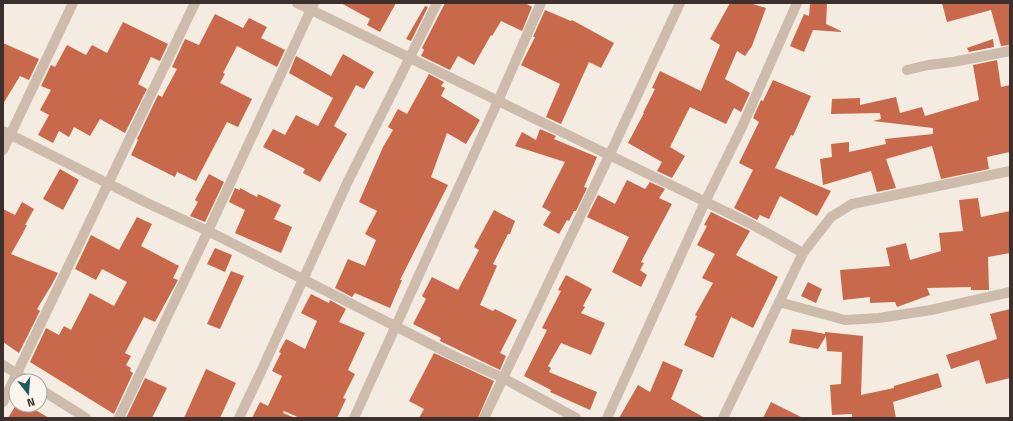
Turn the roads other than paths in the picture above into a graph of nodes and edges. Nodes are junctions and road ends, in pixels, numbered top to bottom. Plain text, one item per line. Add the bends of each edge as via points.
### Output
1 (73, 3) edge
2 (195, 3) edge
3 (297, 3) edge
4 (437, 3) edge
5 (541, 3) edge
6 (680, 3) edge
7 (798, 3) edge
8 (312, 6) edge
9 (1010, 51) edge
10 (410, 57) junction
11 (907, 70) dead end
12 (498, 101) junction
13 (7, 133) edge
14 (3, 150) edge
15 (610, 154) junction
16 (1010, 171) edge
17 (108, 184) junction
18 (705, 202) junction
19 (208, 232) junction
20 (803, 253) junction
21 (303, 279) junction
22 (1010, 292) edge
23 (779, 302) junction
24 (396, 326) junction
25 (3, 365) edge
26 (15, 373) edge
27 (16, 373) edge
28 (503, 378) junction
29 (8, 391) edge
30 (48, 394) edge
31 (3, 402) edge
32 (86, 418) edge
33 (119, 418) edge
34 (238, 418) edge
35 (354, 418) edge
36 (484, 418) edge
37 (576, 418) edge
38 (607, 418) edge
39 (723, 418) edge

1 - 13 street
2 - 17 street
3 - 8 street
4 - 10 street
5 - 12 street
6 - 15 street
7 - 18 street
8 - 10 street via 361,35
8 - 19 street
9 - 11 street
10 - 12 street
10 - 21 street via 348,181
12 - 15 street
12 - 24 street
13 - 14 street
13 - 17 street
15 - 18 street
15 - 28 street
16 - 20 street via 852,204 831,217
17 - 19 street
17 - 27 street
18 - 20 street
18 - 38 street
19 - 21 street
19 - 33 street
20 - 23 street
21 - 24 street
21 - 34 street
22 - 23 street via 931,310 872,319 844,320
23 - 39 street
24 - 28 street
24 - 35 street
25 - 26 street
28 - 36 street
28 - 37 street
29 - 31 street
30 - 32 street

